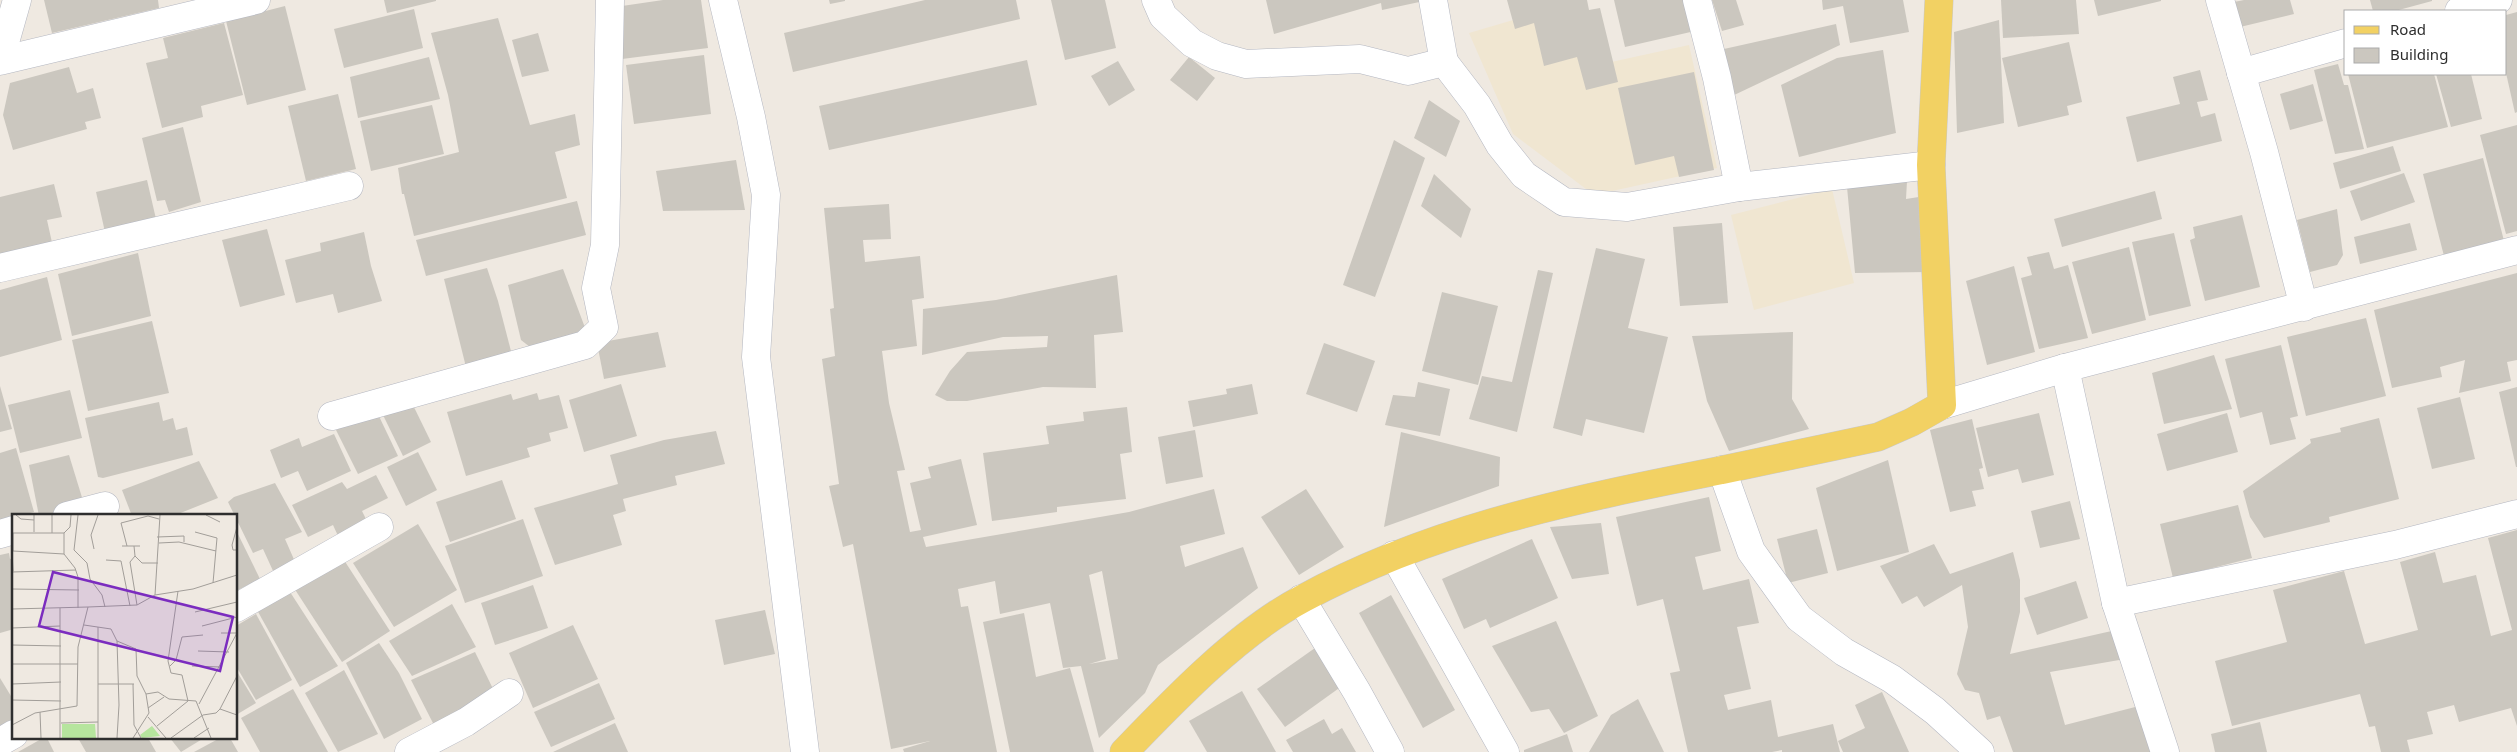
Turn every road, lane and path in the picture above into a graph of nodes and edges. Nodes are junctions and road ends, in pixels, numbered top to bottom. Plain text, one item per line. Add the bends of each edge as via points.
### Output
1 (17, 0) edge
2 (256, 0) edge
3 (610, 0) edge
4 (723, 0) edge
5 (1156, 0) edge
6 (1433, 0) edge
7 (1697, 0) edge
8 (1939, 0) edge
9 (2220, 0) edge
10 (2498, 0) edge
11 (2463, 10) edge
12 (2344, 44) edge
13 (0, 61) edge
14 (1444, 62) junction
15 (2241, 73) junction
16 (1930, 164) junction
17 (349, 186) dead end
18 (1739, 186) junction
19 (2517, 250) edge
20 (0, 268) edge
21 (2304, 306) junction
22 (2065, 368) junction
23 (1942, 405) junction
24 (332, 416) dead end
25 (1722, 470) junction
26 (105, 506) dead end
27 (75, 514) edge
28 (2517, 514) edge
29 (379, 527) dead end
30 (1394, 555) junction
31 (1301, 599) junction
32 (2116, 603) junction
33 (238, 607) edge
34 (509, 693) dead end
35 (12, 735) edge
36 (0, 742) edge
37 (409, 752) edge
38 (805, 752) edge
39 (1124, 752) edge
40 (1390, 752) edge
41 (1505, 752) edge
42 (1980, 752) edge
43 (2165, 752) edge

1 - 13 street
2 - 13 street
3 - 24 street via 605,245 596,288 604,327 585,345
4 - 38 street via 766,195 756,356
5 - 14 street via 1163,16 1192,43 1217,56 1246,64 1360,59 1408,72
6 - 14 street
7 - 18 street
8 - 16 main road
9 - 15 street
10 - 11 street
12 - 15 street
14 - 18 street via 1524,175 1564,202 1626,207
15 - 21 street
16 - 18 street
16 - 23 main road
17 - 20 street
19 - 21 street
21 - 22 street
22 - 23 street
22 - 32 street
23 - 25 main road via 1878,437
25 - 30 main road via 1504,517
25 - 42 street via 1751,552 1799,618 1844,652 1892,679
26 - 27 street
28 - 32 street via 2395,545
29 - 33 street
30 - 31 main road
30 - 41 street
31 - 39 main road via 1226,653
31 - 40 street
32 - 43 street
34 - 37 street via 466,722
35 - 36 street

